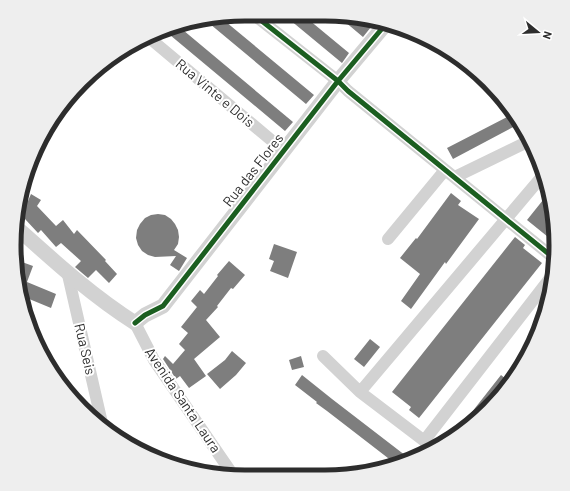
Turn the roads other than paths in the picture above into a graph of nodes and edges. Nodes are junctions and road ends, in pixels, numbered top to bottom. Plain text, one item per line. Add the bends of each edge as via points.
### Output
1 (262, 21) edge
2 (382, 29) edge
3 (153, 41) edge
4 (338, 81) junction
5 (524, 143) edge
6 (283, 150) junction
7 (450, 173) junction
8 (539, 180) edge
9 (507, 220) junction
10 (21, 232) edge
11 (388, 239) dead end
12 (549, 254) edge
13 (68, 274) junction
14 (546, 284) edge
15 (134, 323) junction
16 (323, 356) dead end
17 (360, 392) junction
18 (101, 417) edge
19 (427, 444) edge
20 (229, 470) edge

1 - 4 street
2 - 4 street, Rua das Flores
3 - 6 street, Rua Vinte e Dois
4 - 6 street, Rua das Flores
4 - 7 street
5 - 7 street
6 - 15 street, Rua das Flores via 163,306
7 - 9 street
7 - 11 street
8 - 9 street
9 - 12 street
9 - 17 street
10 - 13 street
13 - 15 street
13 - 18 street, Rua Seis
14 - 19 street
15 - 20 street, Avenida Santa Laura via 154,360
16 - 17 street
17 - 19 street

